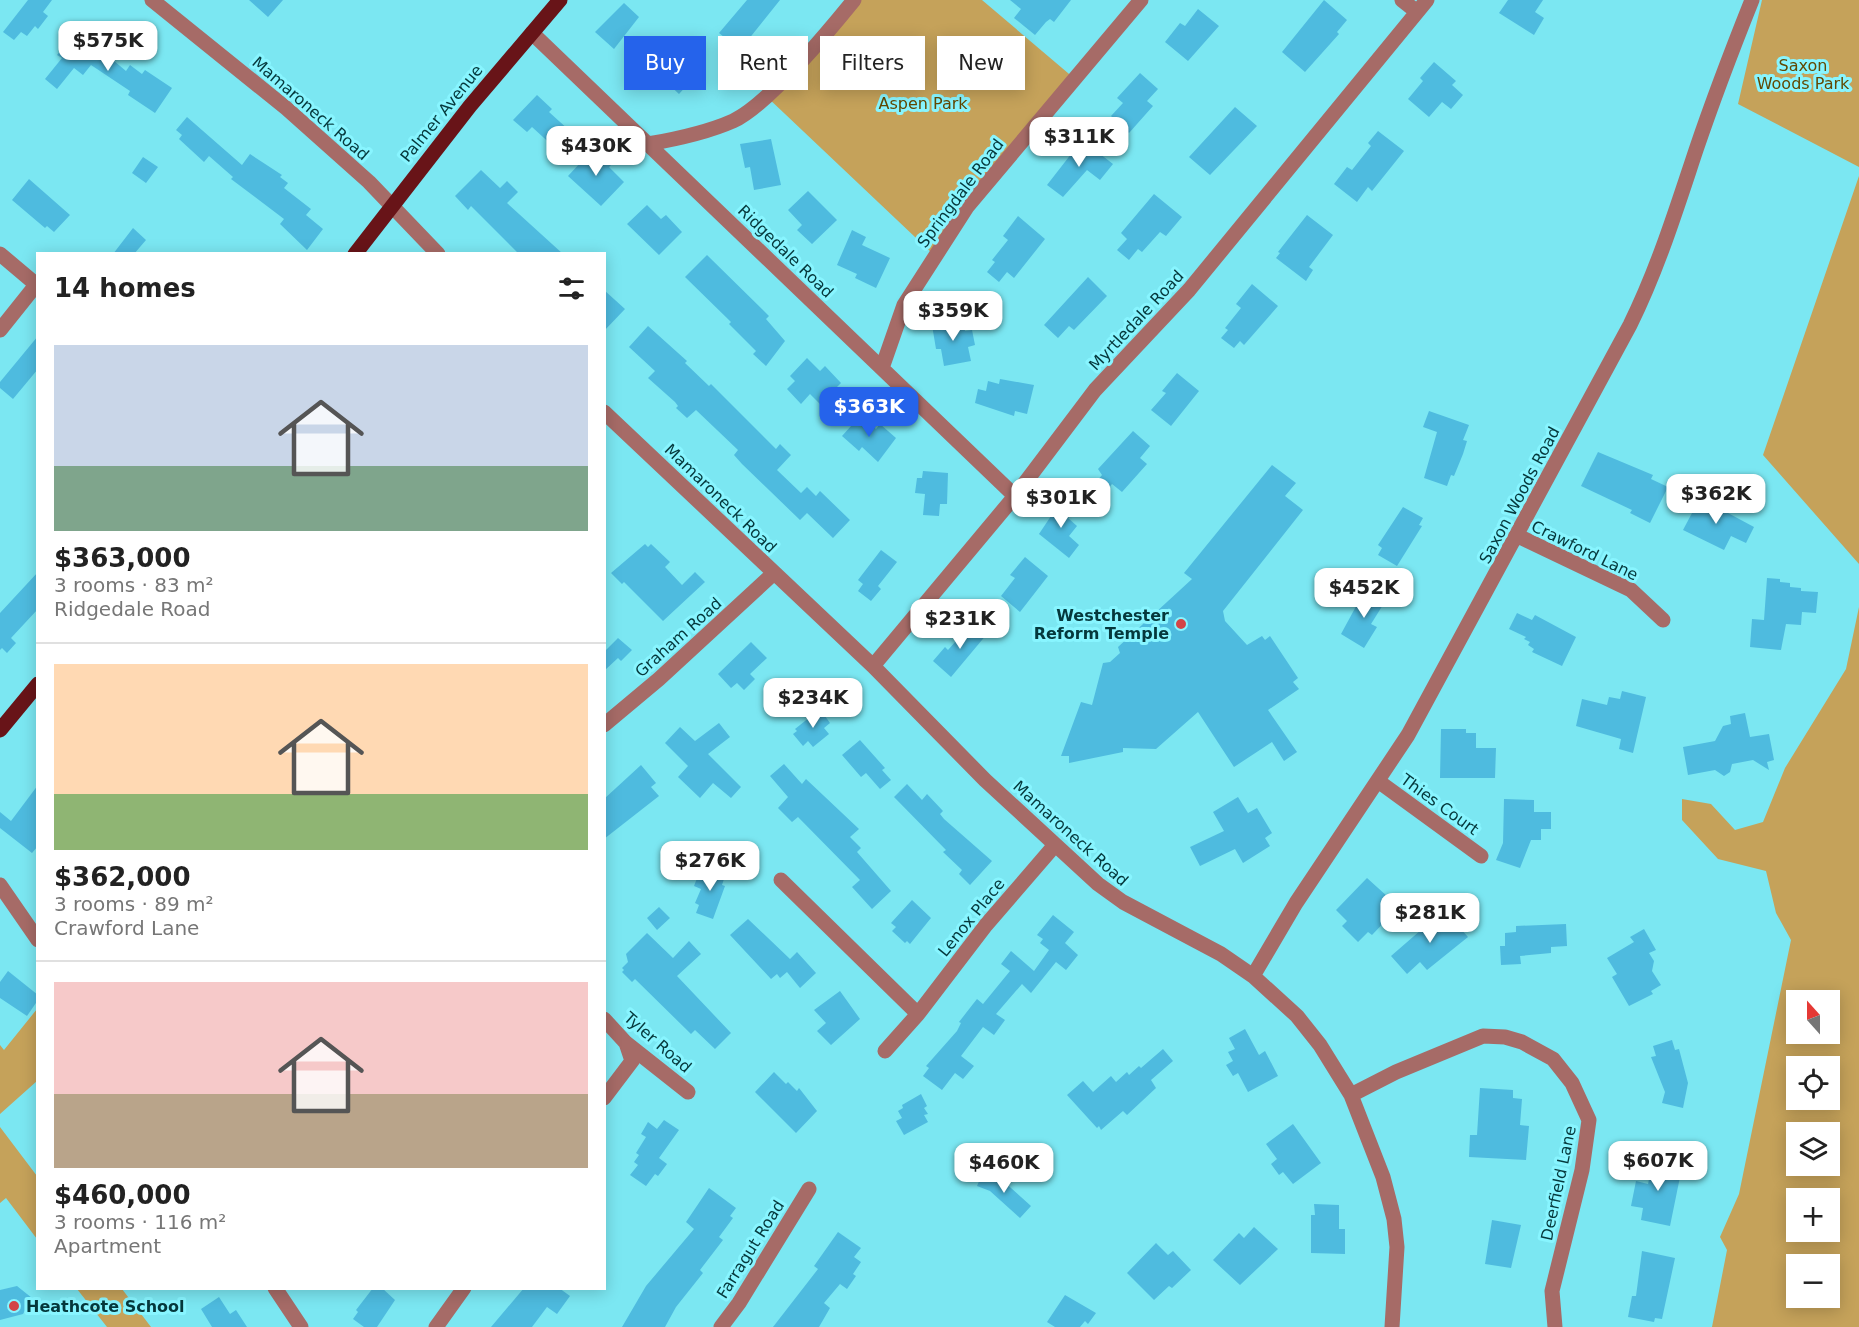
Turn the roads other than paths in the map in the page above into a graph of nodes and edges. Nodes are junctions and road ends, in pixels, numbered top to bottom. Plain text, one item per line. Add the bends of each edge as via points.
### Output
1 (152, 0) edge
2 (560, 0) edge
3 (854, 0) edge
4 (1141, 0) edge
5 (1402, 0) edge
6 (1752, 0) edge
7 (1422, 5) edge
8 (531, 33) junction
9 (648, 144) junction
10 (391, 205) junction
11 (356, 252) edge
12 (436, 252) edge
13 (0, 254) edge
14 (36, 285) edge
15 (36, 287) edge
16 (0, 330) edge
17 (882, 368) junction
18 (606, 414) edge
19 (1015, 496) junction
20 (1518, 536) junction
21 (774, 573) junction
22 (1663, 620) dead end
23 (873, 666) junction
24 (36, 686) edge
25 (606, 723) edge
26 (0, 730) edge
27 (1378, 781) junction
28 (1055, 845) junction
29 (1481, 856) dead end
30 (781, 880) dead end
31 (0, 885) edge
32 (36, 937) edge
33 (1253, 976) junction
34 (918, 1014) junction
35 (606, 1020) edge
36 (626, 1043) junction
37 (885, 1051) dead end
38 (688, 1092) dead end
39 (606, 1095) edge
40 (1351, 1095) junction
41 (808, 1189) dead end
42 (276, 1290) edge
43 (463, 1290) edge
44 (301, 1327) edge
45 (436, 1327) edge
46 (721, 1327) edge
47 (1392, 1327) edge
48 (1555, 1327) edge

1 - 10 street, Mamaroneck Road via 286,108
2 - 8 main road, Palmer Avenue
3 - 9 street via 756,106 735,121 690,136
4 - 17 street, Springdale Road via 967,207 904,305
5 - 7 street
6 - 20 street, Saxon Woods Road via 1652,280
7 - 19 street, Myrtledale Road via 1189,290 1095,390
8 - 9 street, Ridgedale Road
8 - 10 main road, Palmer Avenue
9 - 17 street, Ridgedale Road
10 - 11 main road, Palmer Avenue
10 - 12 street, Mamaroneck Road
13 - 14 street
15 - 16 street
17 - 19 street, Ridgedale Road
18 - 21 street, Mamaroneck Road
19 - 23 street, Myrtledale Road
20 - 22 street, Crawford Lane via 1631,590
20 - 27 street, Saxon Woods Road via 1408,735
21 - 23 street, Mamaroneck Road
21 - 25 street, Graham Road
23 - 28 street, Mamaroneck Road
24 - 26 main road
27 - 29 street, Thies Court
27 - 33 street, Saxon Woods Road via 1296,903
28 - 33 street, Mamaroneck Road via 1123,902 1221,954
28 - 34 street, Lenox Place via 986,925
30 - 34 street
31 - 32 street
33 - 40 street, Mamaroneck Road via 1297,1016
34 - 37 street, Lenox Place
35 - 36 street, Tyler Road
36 - 38 street, Tyler Road
36 - 39 street via 632,1060
40 - 47 street, Mamaroneck Road via 1383,1177 1394,1219 1397,1247
40 - 48 street, Deerfield Lane via 1483,1036 1514,1040 1553,1059 1572,1083 1589,1120 1582,1170 1552,1291
41 - 46 street, Farragut Road
42 - 44 street
43 - 45 street

